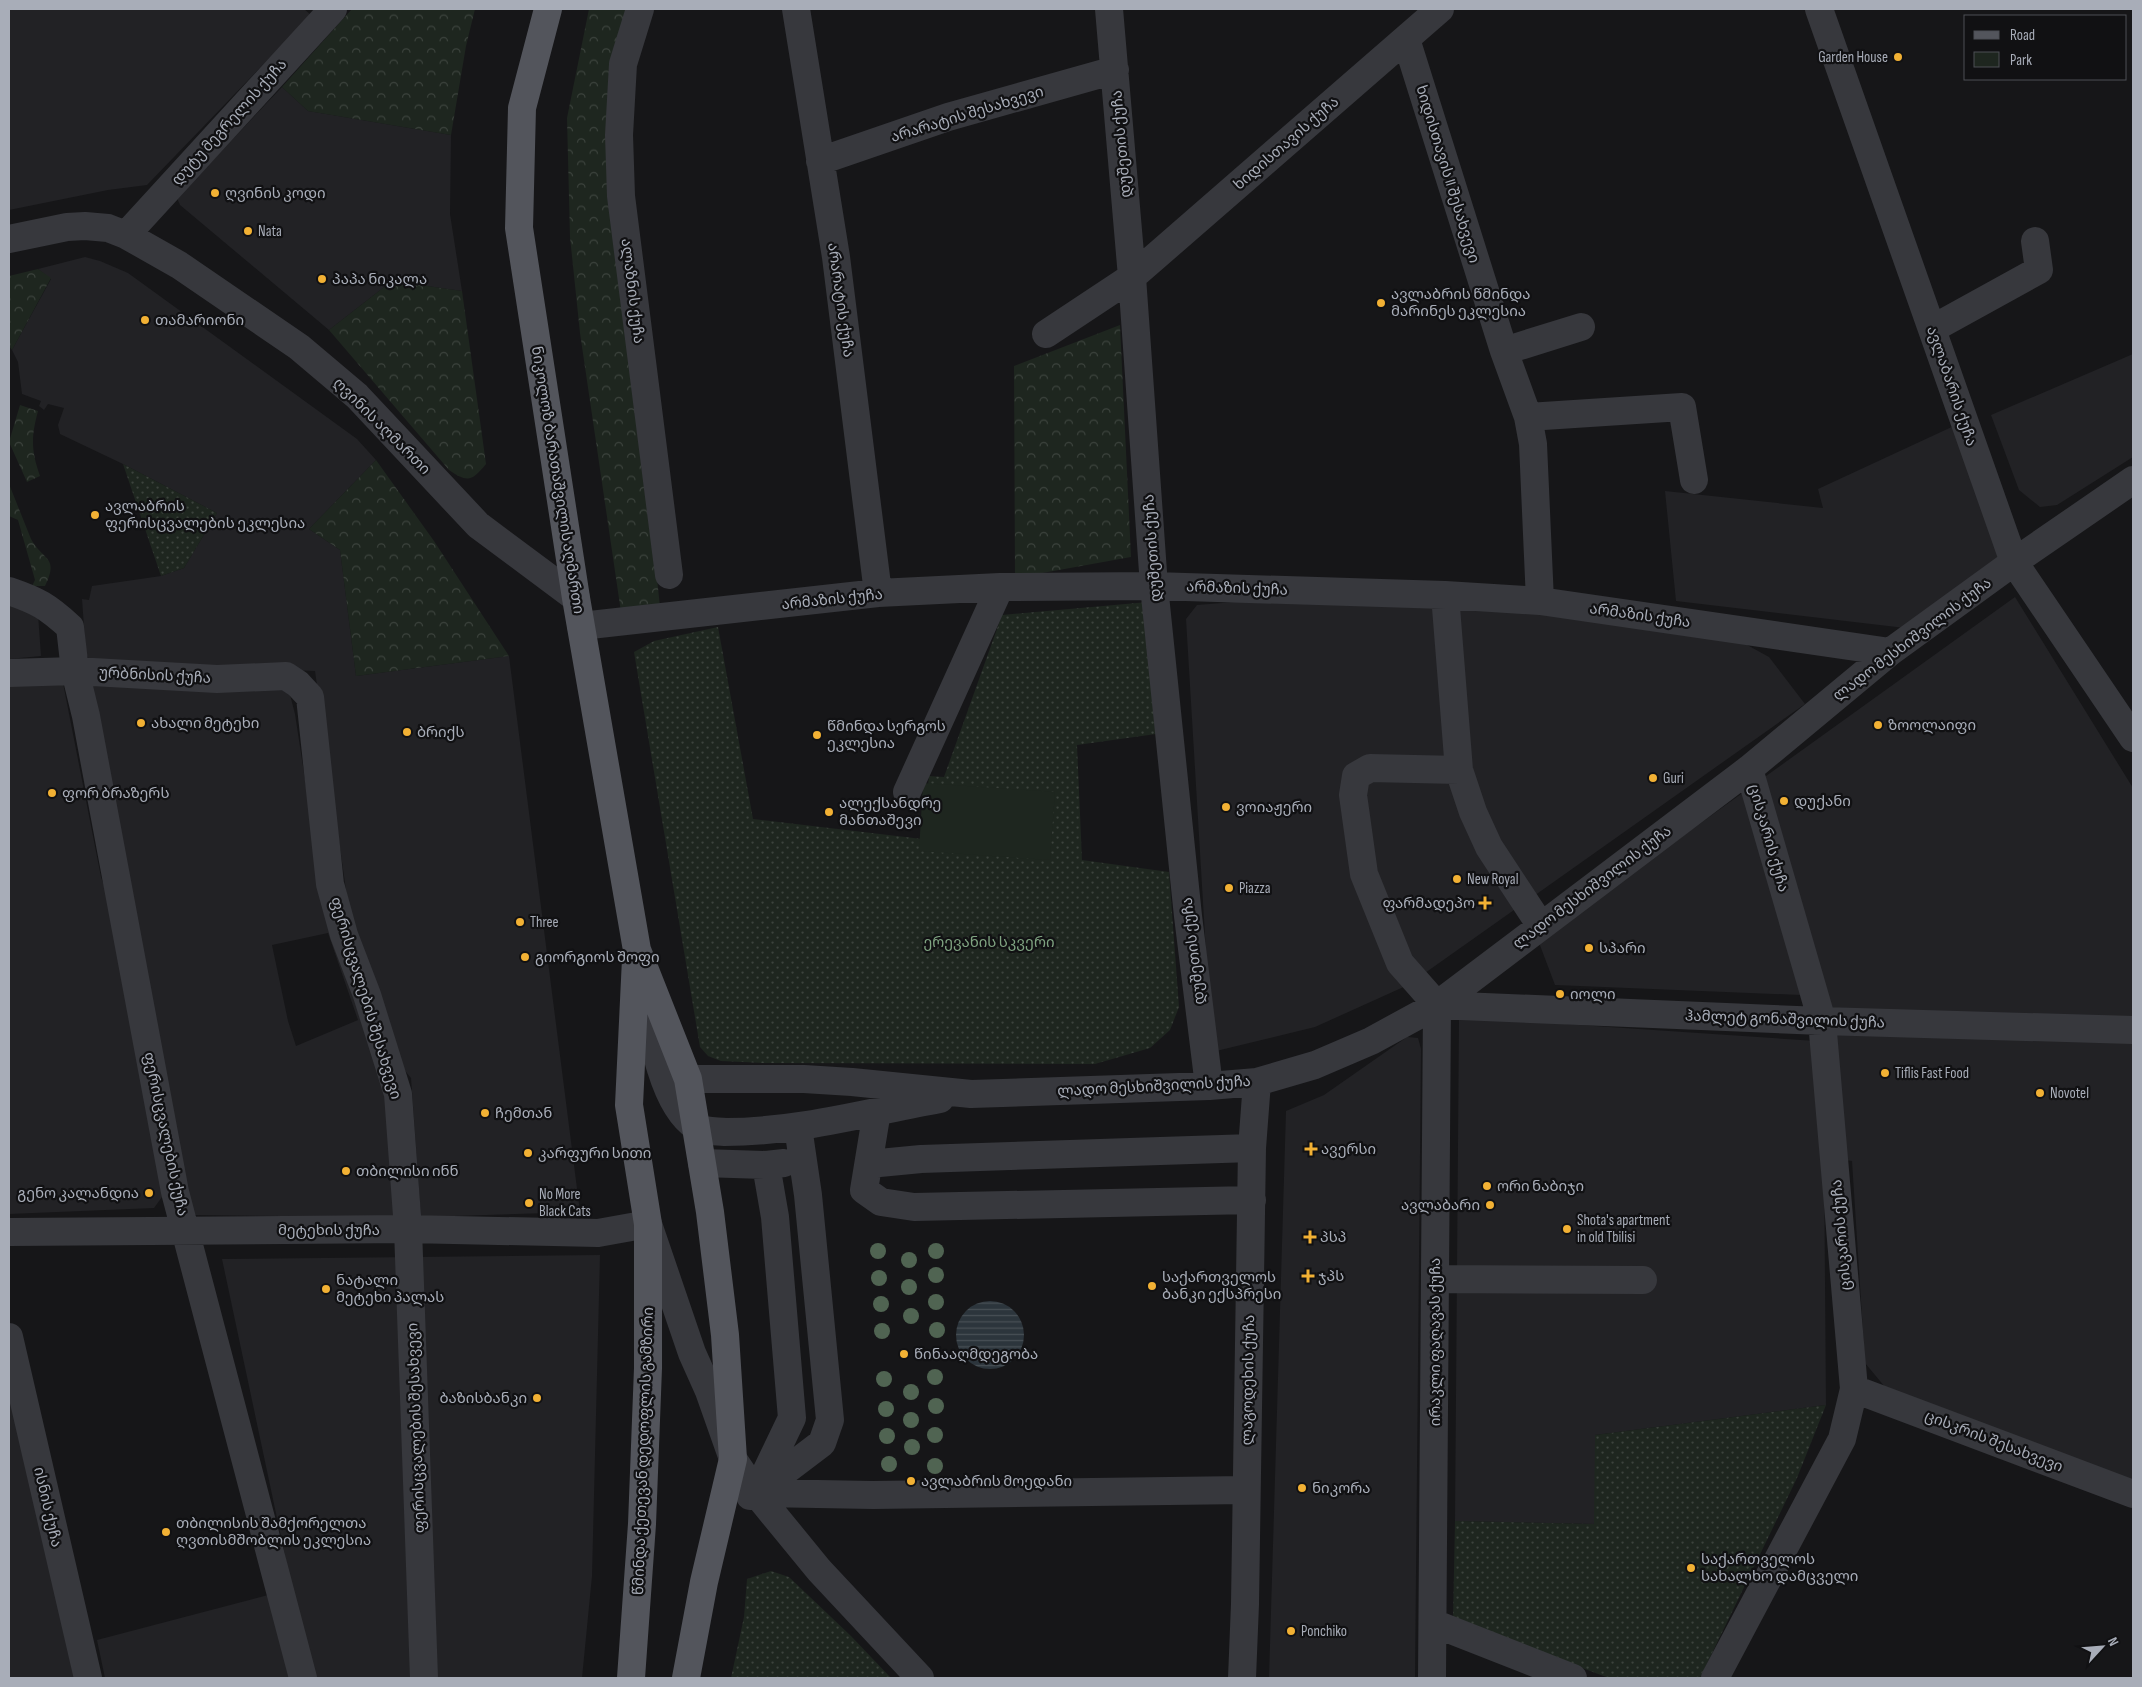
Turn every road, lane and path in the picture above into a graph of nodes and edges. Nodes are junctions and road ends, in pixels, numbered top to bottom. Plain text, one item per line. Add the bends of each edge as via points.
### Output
1 (332, 9) edge
2 (548, 9) edge
3 (640, 9) edge
4 (796, 9) edge
5 (1109, 9) edge
6 (1819, 9) edge
7 (1419, 21) edge
8 (1115, 70) junction
9 (820, 161) junction
10 (126, 235) junction
11 (9, 239) edge
12 (2035, 240) dead end
13 (1132, 277) junction
14 (1581, 327) dead end
15 (1932, 329) junction
16 (1046, 334) dead end
17 (1504, 351) junction
18 (1528, 417) junction
19 (1694, 480) dead end
20 (2133, 480) edge
21 (2014, 562) junction
22 (669, 575) dead end
23 (1154, 586) junction
24 (1000, 587) junction
25 (9, 591) edge
26 (878, 593) junction
27 (1445, 595) junction
28 (576, 598) junction
29 (1540, 601) junction
30 (581, 626) junction
31 (1890, 652) junction
32 (75, 672) junction
33 (9, 674) edge
34 (298, 684) joint
35 (2133, 738) edge
36 (1749, 769) junction
37 (1459, 770) junction
38 (907, 792) dead end
39 (1541, 926) junction
40 (637, 950) junction
41 (1437, 1005) junction
42 (1822, 1021) junction
43 (2133, 1030) edge
44 (688, 1079) junction
45 (1257, 1082) junction
46 (1208, 1086) junction
47 (971, 1094) junction
48 (877, 1111) junction
49 (798, 1127) junction
50 (696, 1128) junction
51 (1252, 1148) junction
52 (803, 1160) junction
53 (702, 1163) junction
54 (869, 1164) junction
55 (766, 1165) junction
56 (1252, 1200) junction
57 (648, 1224) junction
58 (408, 1230) junction
59 (187, 1231) junction
60 (9, 1232) edge
61 (1435, 1279) junction
62 (1643, 1280) dead end
63 (9, 1337) edge
64 (1854, 1388) junction
65 (733, 1459) junction
66 (1245, 1490) junction
67 (756, 1493) junction
68 (2133, 1494) edge
69 (720, 1507) junction
70 (1433, 1623) junction
71 (88, 1678) edge
72 (303, 1678) edge
73 (424, 1678) edge
74 (631, 1678) edge
75 (686, 1678) edge
76 (920, 1678) edge
77 (1242, 1678) edge
78 (1432, 1678) edge
79 (1573, 1678) edge
80 (1715, 1678) edge

1 - 10 street, დუტუ მეგრელის ქუჩა
2 - 28 main road, ნიკოლოზ ბარათაშვილის აღმართი via 522,108 519,228
3 - 22 street, ალაზნის ქუჩა via 623,64 620,196
4 - 9 street, არარატის ქუჩა
5 - 8 street, დუშეთის ქუჩა
6 - 15 street, ავლაბარის ქუჩა
7 - 13 street, ხიდისთავის ქუჩა
7 - 17 street, ხიდისთავის II შესახვევი
8 - 9 street, არარატის შესახვევი via 948,117
8 - 13 street, დუშეთის ქუჩა
9 - 26 street, არარატის ქუჩა via 836,257
10 - 11 street, ღვინის აღმართი via 108,228 85,226
10 - 28 street, ღვინის აღმართი via 179,265 299,347 357,396 478,525
12 - 15 street via 2039,270
13 - 16 street, ხიდისთავის ქუჩა
13 - 23 street, დუშეთის ქუჩა
14 - 17 street
15 - 21 street, ავლაბარის ქუჩა
17 - 18 street, ხიდისთავის II შესახვევი
18 - 19 street via 1682,406
18 - 29 street, ხიდისთავის II შესახვევი via 1533,444
20 - 21 street, ლადო მესხიშვილის ქუჩა
21 - 31 street, ლადო მესხიშვილის ქუჩა
21 - 35 street, ავლაბარის ქუჩა
23 - 24 street, არმაზის ქუჩა
23 - 27 street, არმაზის ქუჩა
23 - 46 street, დუშეთის ქუჩა
24 - 26 street, არმაზის ქუჩა
24 - 38 street
25 - 32 street, ფერისცვალების ქუჩა via 36,600 70,627
26 - 30 street, არმაზის ქუჩა
27 - 29 street, არმაზის ქუჩა
27 - 37 street
28 - 30 main road, ნიკოლოზ ბარათაშვილის აღმართი
29 - 31 street, არმაზის ქუჩა
30 - 40 main road, ნიკოლოზ ბარათაშვილის აღმართი
31 - 36 street, ლადო მესხიშვილის ქუჩა
32 - 33 street, ურბნისის ქუჩა
32 - 34 street, ურბნისის ქუჩა via 217,679 286,676
32 - 59 street, ფერისცვალების ქუჩა via 175,1192
34 - 58 street, ფერისცვალების შესახვევი via 310,697 330,884 398,1094
36 - 39 street, ლადო მესხიშვილის ქუჩა
36 - 42 street, ცისკარის ქუჩა
37 - 39 street via 1489,847
37 - 41 street via 1370,768 1356,776 1353,795 1364,874 1400,963
39 - 41 street, ლადო მესხიშვილის ქუჩა
40 - 44 main road, ნიკოლოზ ბარათაშვილის აღმართი
40 - 50 street via 666,1088 680,1112
40 - 57 main road, ნიკოლოზ ბარათაშვილის აღმართი via 629,1105
41 - 42 street, ჰამლეტ გონაშვილის ქუჩა
41 - 45 street, ლადო მესხიშვილის ქუჩა via 1371,1041 1315,1065
41 - 61 street, ირაკლი ფაღავას ქუჩა
42 - 43 street, ჰამლეტ გონაშვილის ქუჩა
42 - 64 street, ცისკარის ქუჩა
44 - 47 street, ლადო მესხიშვილის ქუჩა via 804,1079
44 - 50 main road, ნიკოლოზ ბარათაშვილის აღმართი
45 - 46 street, ლადო მესხიშვილის ქუჩა
45 - 51 street, ლაგოდეხის ქუჩა
46 - 47 street, ლადო მესხიშვილის ქუჩა
47 - 48 street, ლადო მესხიშვილის ქუჩა
48 - 49 street, ლადო მესხიშვილის ქუჩა
48 - 54 street
49 - 50 street, ლადო მესხიშვილის ქუჩა via 736,1132
49 - 52 street
50 - 53 main road, ნიკოლოზ ბარათაშვილის აღმართი
51 - 54 street via 921,1159
51 - 56 street, ლაგოდეხის ქუჩა
52 - 55 street
52 - 67 street via 830,1420 822,1443
53 - 55 street
53 - 65 main road, ნიკოლოზ ბარათაშვილის აღმართი via 724,1335
54 - 56 street via 864,1190 871,1197 881,1202 914,1207
55 - 67 street via 775,1217 792,1418
56 - 66 street, ლაგოდეხის ქუჩა
57 - 58 street, მეტეხის ქუჩა via 598,1233
57 - 65 street via 692,1353
57 - 74 main road, წმინდა ქეთევან დედოფლის გამზირი via 648,1368 642,1524
58 - 59 street, მეტეხის ქუჩა
58 - 73 street, ფერისცვალების შესახვევი
59 - 60 street, მეტეხის ქუჩა
59 - 72 street, ფერისცვალების ქუჩა
61 - 62 street
61 - 70 street, ირაკლი ფაღავას ქუჩა
63 - 71 street, ისნის ქუჩა
64 - 68 street, ცისკრის შესახვევი
64 - 80 street, ცისკარის ქუჩა via 1842,1439
65 - 67 street
65 - 69 main road
66 - 67 street via 873,1495
66 - 77 street, ლაგოდეხის ქუჩა
67 - 69 street
67 - 76 street via 819,1570
69 - 75 main road
70 - 78 street, ირაკლი ფაღავას ქუჩა
70 - 79 street

